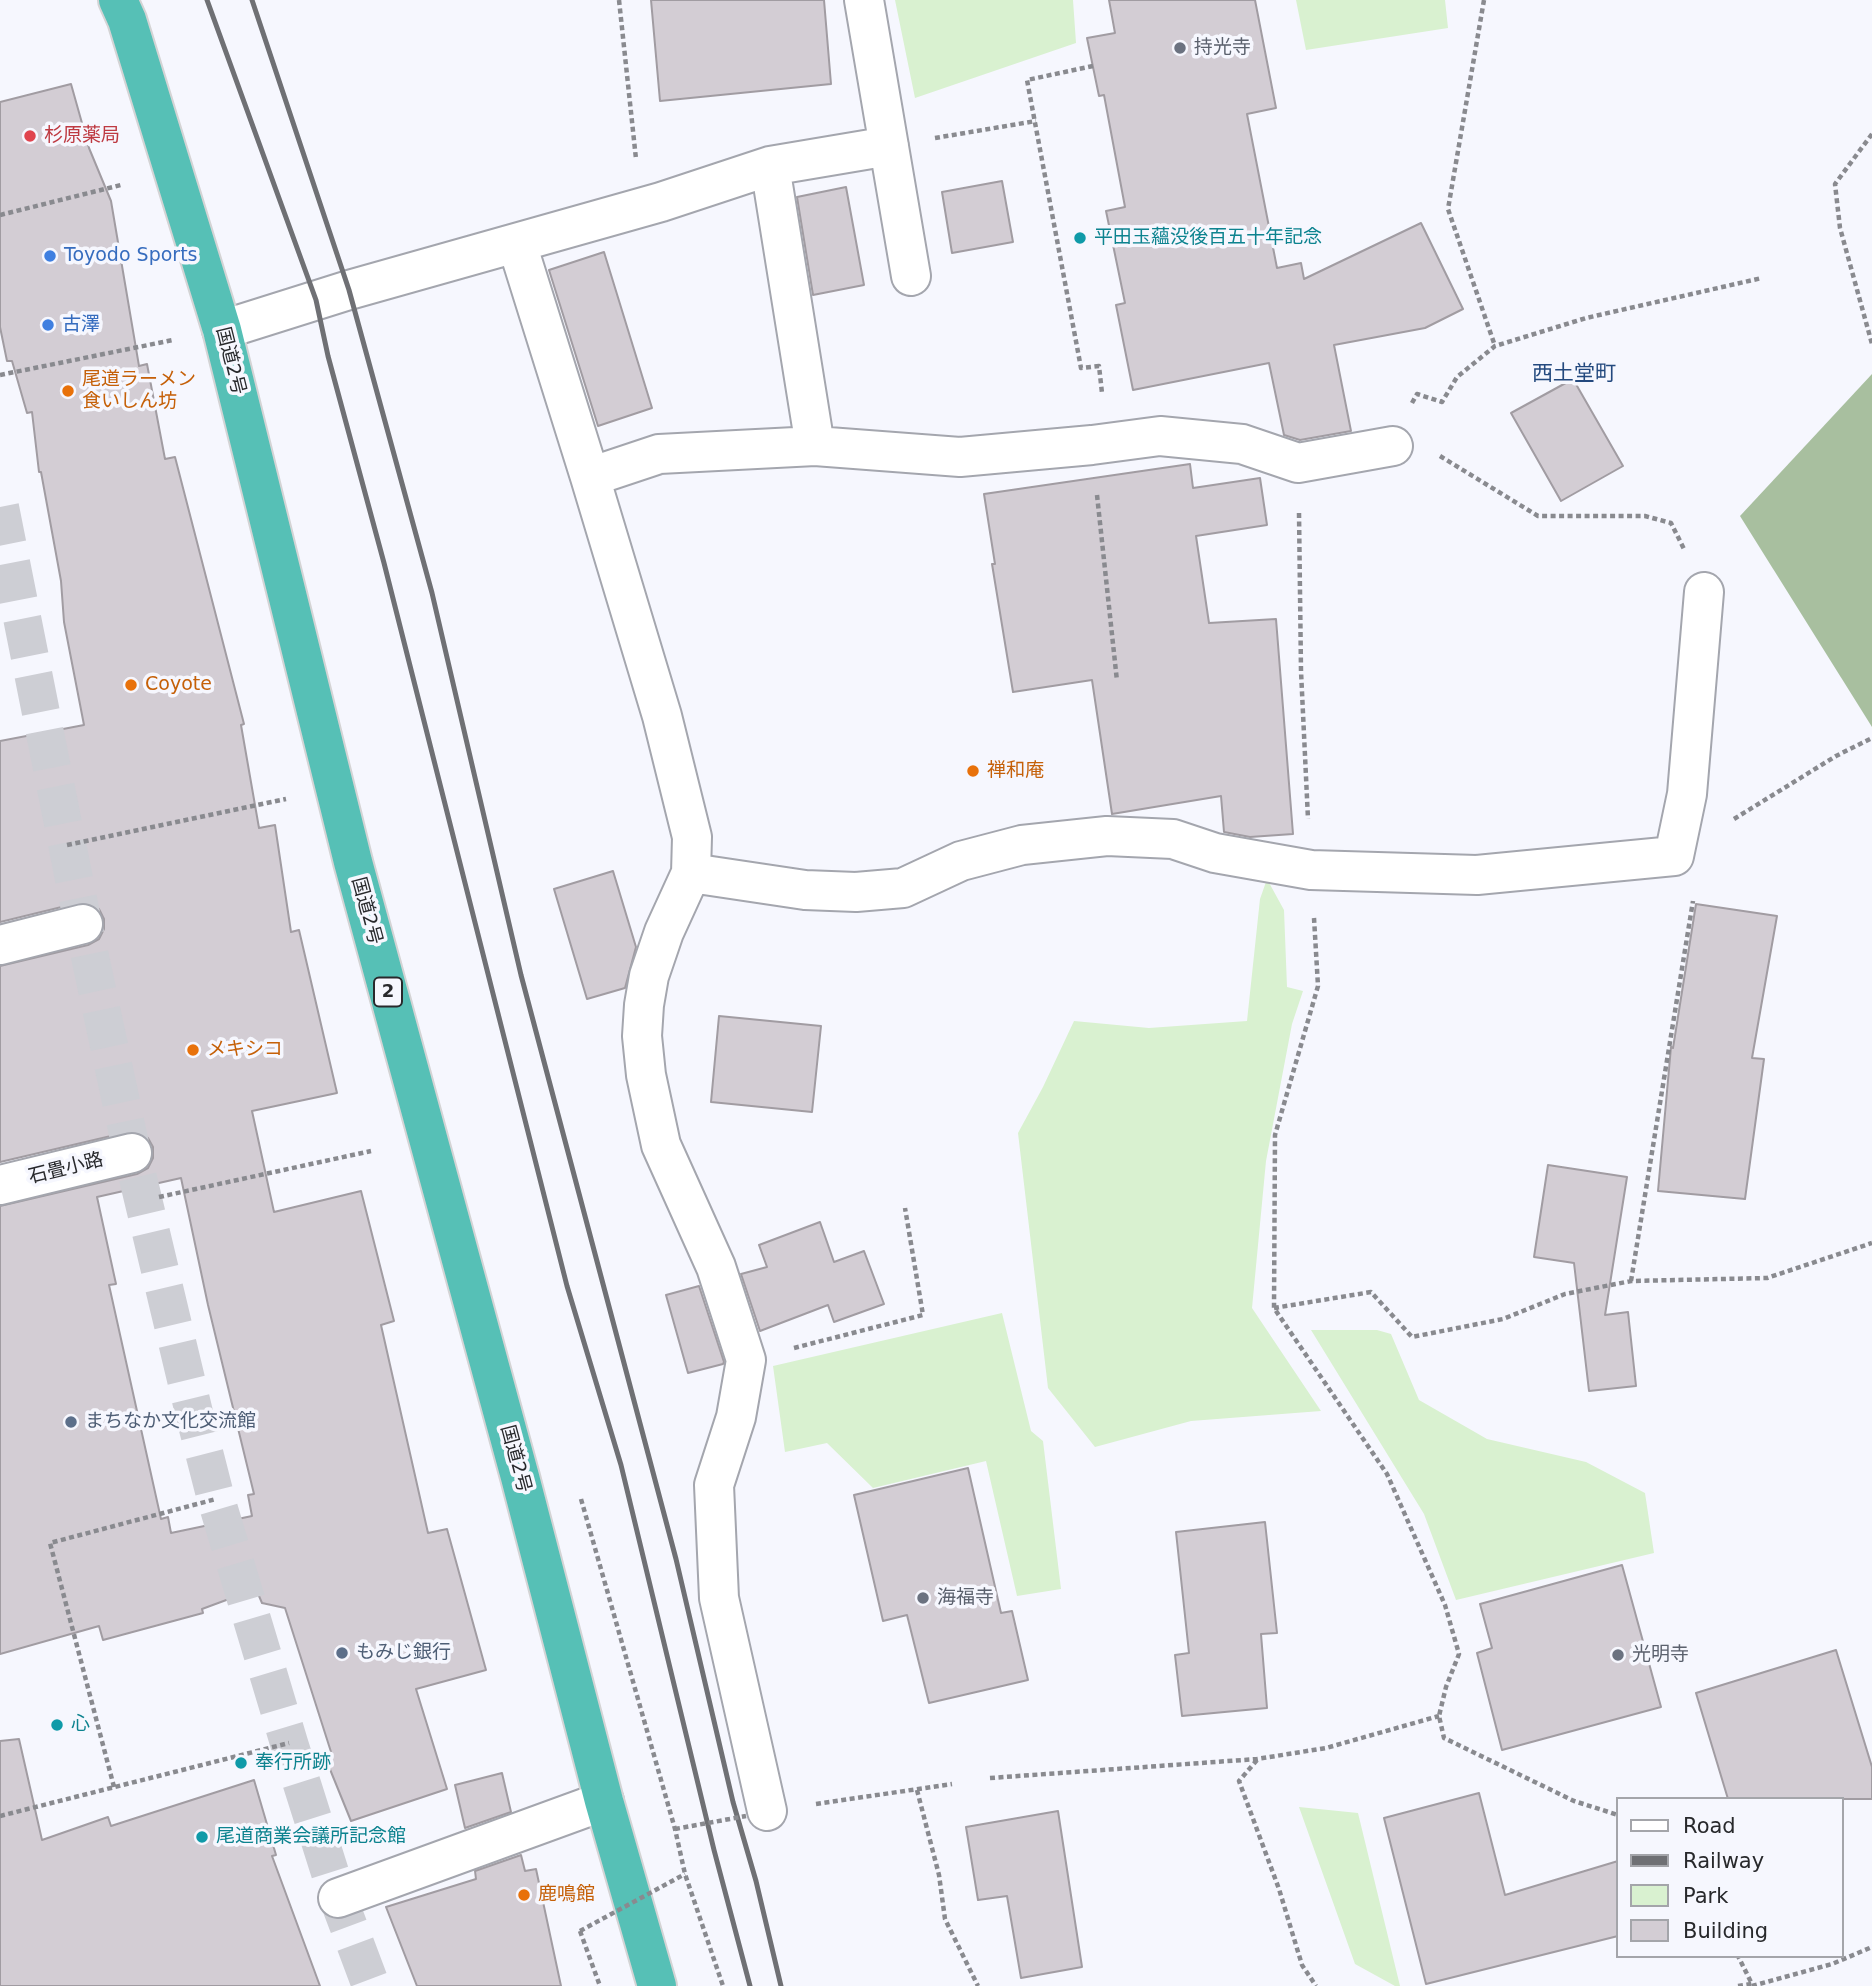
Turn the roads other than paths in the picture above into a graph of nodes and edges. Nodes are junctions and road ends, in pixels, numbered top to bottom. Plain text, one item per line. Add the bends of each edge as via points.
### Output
1 (118, 0) edge
2 (864, 0) edge
3 (889, 146) junction
4 (769, 166) junction
5 (517, 244) junction
6 (911, 276) dead end
7 (222, 330) junction
8 (815, 446) junction
9 (1393, 446) road end
10 (590, 477) junction
11 (1704, 593) road end
12 (691, 873) junction
13 (83, 924) dead end
14 (0, 945) edge
15 (132, 1153) dead end
16 (0, 1185) edge
17 (604, 1801) junction
18 (757, 1813) road end
19 (338, 1898) dead end
20 (657, 1986) edge

1 - 7 highway, 国道2号 / 2
2 - 3 street
3 - 4 street
3 - 6 street
4 - 5 street
4 - 8 street
5 - 7 street
5 - 10 street
7 - 17 highway, 国道2号 / 2 via 353,862
8 - 9 street via 960,457 1160,436 1242,444 1298,463
8 - 10 street via 659,454
10 - 12 street via 662,716 692,837
11 - 12 street via 1688,794 1674,856 1477,875 1311,870 1215,853 1173,839 1107,836 1022,845 961,861 903,888 805,890
12 - 18 street via 649,976 642,1036 661,1145 716,1267 746,1360 736,1417 714,1485 719,1598
13 - 14 street
15 - 16 street, 石畳小路
17 - 19 street
17 - 20 highway, 国道2号 / 2

